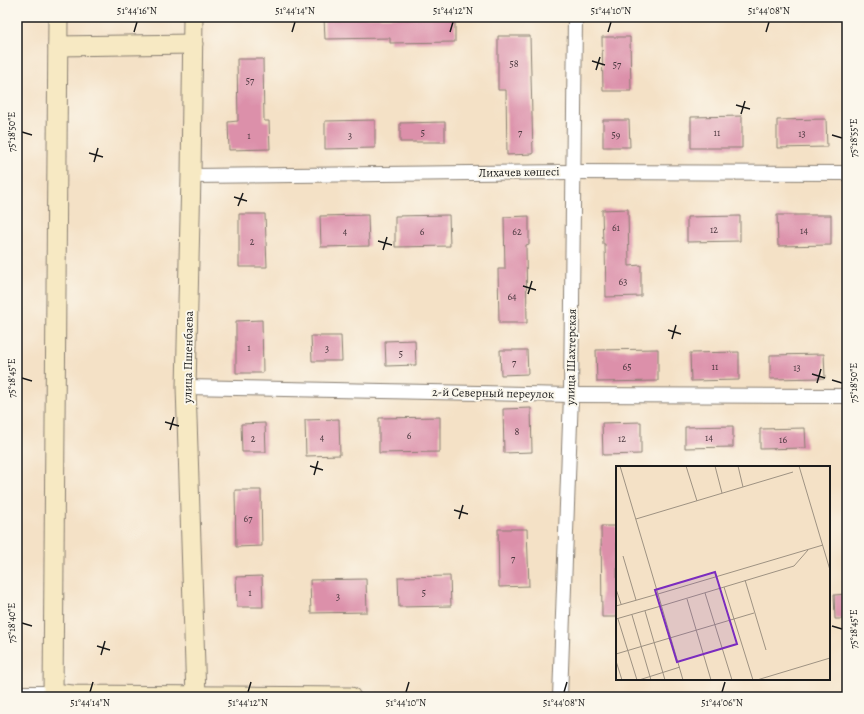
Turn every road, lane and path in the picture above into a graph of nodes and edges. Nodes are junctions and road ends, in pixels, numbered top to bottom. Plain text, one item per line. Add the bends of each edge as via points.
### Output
1 (58, 17) edge
2 (193, 17) edge
3 (575, 17) edge
4 (193, 44) junction
5 (58, 46) junction
6 (573, 172) junction
7 (847, 173) edge
8 (191, 176) junction
9 (186, 387) junction
10 (570, 395) junction
11 (847, 396) edge
12 (17, 693) edge
13 (53, 695) edge
14 (196, 696) edge
15 (351, 697) edge
16 (560, 697) edge

1 - 5 main road
2 - 4 main road, улица Пшенбаева
3 - 6 street, улица Шахтерская
4 - 5 main road
4 - 8 main road, улица Пшенбаева
5 - 13 main road
6 - 7 street, Лихачев көшесі
6 - 8 street, Лихачев көшесі
6 - 10 street, улица Шахтерская
8 - 9 main road, улица Пшенбаева
9 - 10 street, 2-й Северный переулок
9 - 14 main road, улица Пшенбаева
10 - 11 street, 2-й Северный переулок
10 - 16 street, улица Шахтерская
12 - 13 street
13 - 14 main road
14 - 15 main road

